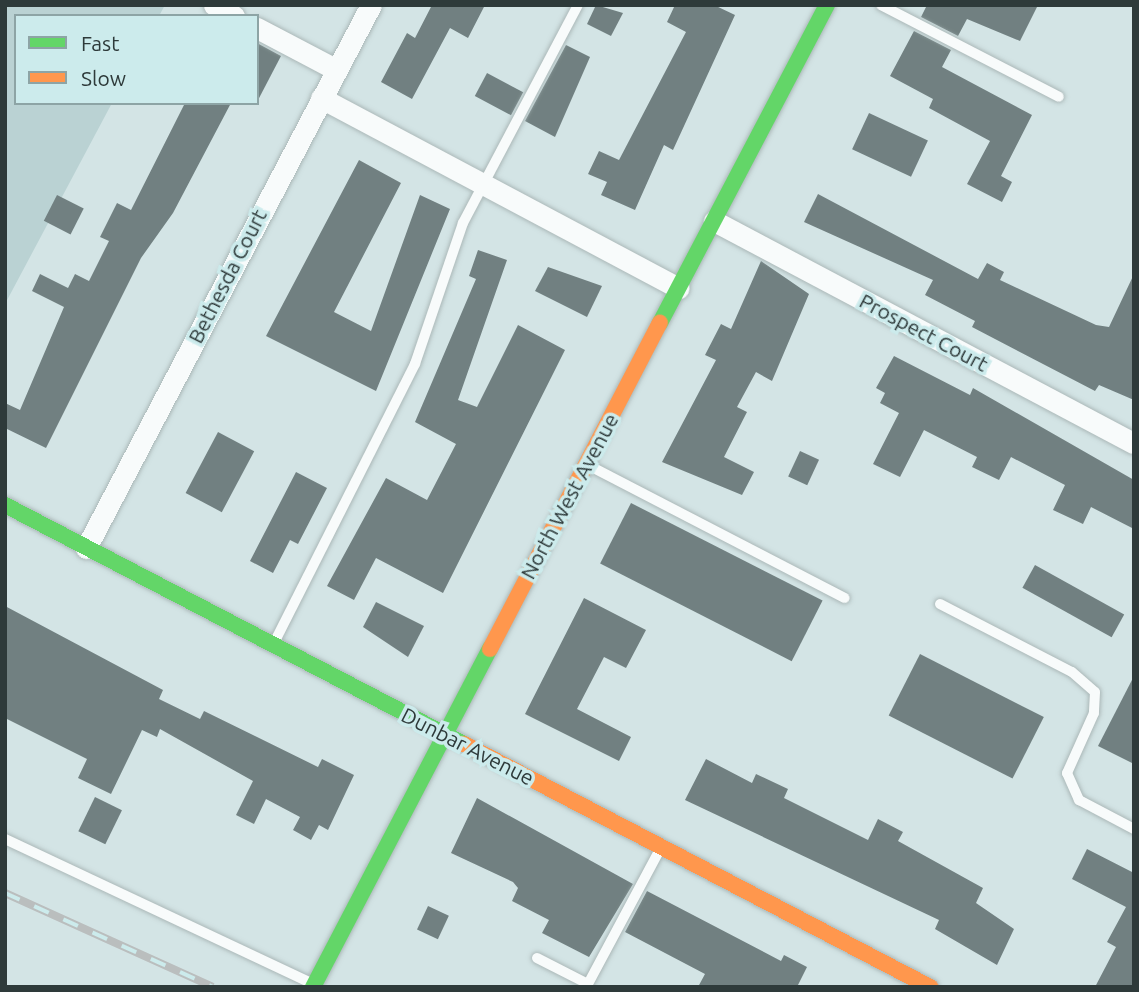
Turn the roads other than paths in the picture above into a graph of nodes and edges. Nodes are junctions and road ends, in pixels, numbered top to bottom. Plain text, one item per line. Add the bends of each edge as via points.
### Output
1 (214, 5) edge
2 (371, 5) edge
3 (578, 5) edge
4 (827, 5) edge
5 (881, 5) edge
6 (230, 14) edge
7 (259, 29) edge
8 (337, 70) junction
9 (1059, 97) dead end
10 (321, 98) junction
11 (483, 184) junction
12 (714, 221) junction
13 (678, 288) junction
14 (1134, 443) edge
15 (586, 464) junction
16 (5, 505) edge
17 (86, 548) junction
18 (845, 598) dead end
19 (940, 604) dead end
20 (272, 645) junction
21 (443, 733) junction
22 (1134, 829) edge
23 (5, 839) edge
24 (661, 847) junction
25 (537, 958) dead end
26 (315, 986) edge
27 (930, 987) edge

1 - 6 street
2 - 8 street, Bethesda Court
3 - 11 lane
4 - 12 street, North West Avenue
5 - 9 lane
7 - 8 street
8 - 10 street, Bethesda Court
10 - 11 street
10 - 17 street, Bethesda Court
11 - 13 street
11 - 20 lane via 463,223 415,365
12 - 13 street, North West Avenue
12 - 14 street, Prospect Court
13 - 15 street, North West Avenue
15 - 18 lane
15 - 21 street, North West Avenue
16 - 17 street, Dunbar Avenue
17 - 20 street, Dunbar Avenue
19 - 22 lane via 1072,672 1095,692 1094,713 1067,773 1080,800
20 - 21 street, Dunbar Avenue
21 - 24 street, Dunbar Avenue
21 - 26 street, North West Avenue
23 - 26 lane
24 - 25 lane via 588,984
24 - 27 street, Dunbar Avenue

